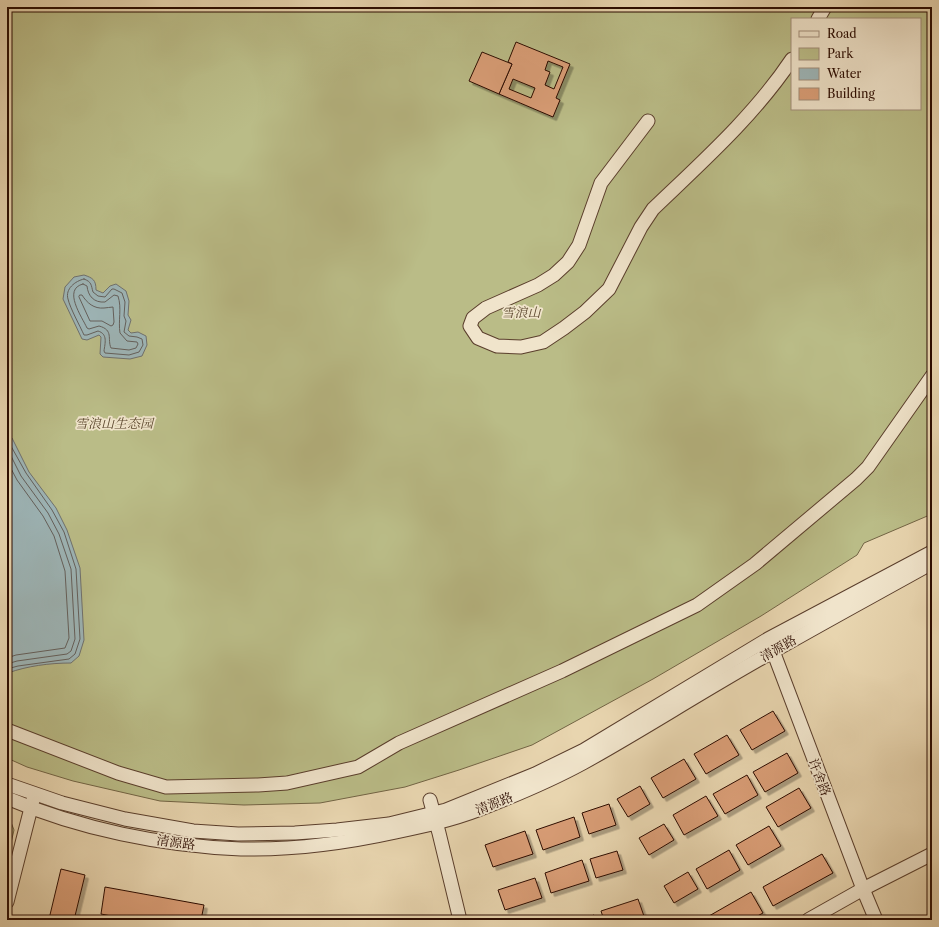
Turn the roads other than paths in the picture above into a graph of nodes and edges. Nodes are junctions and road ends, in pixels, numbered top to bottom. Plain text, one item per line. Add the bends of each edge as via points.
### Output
1 (825, 7) edge
2 (819, 18) edge
3 (791, 60) edge
4 (648, 121) dead end
5 (932, 376) edge
6 (932, 552) edge
7 (932, 563) edge
8 (769, 641) junction
9 (7, 730) edge
10 (7, 784) edge
11 (34, 794) junction
12 (7, 798) edge
13 (430, 800) dead end
14 (31, 808) junction
15 (435, 818) junction
16 (932, 854) edge
17 (863, 889) junction
18 (7, 902) edge
19 (460, 920) edge
20 (808, 920) edge
21 (876, 920) edge

1 - 2 street
3 - 4 street via 748,115 653,209 640,227 609,289 585,312 543,342 521,347 497,346 478,338 470,326 473,318 486,308 538,285 568,262 579,245 601,183
5 - 9 street via 868,467 856,480 755,564 697,605 562,671 399,743 358,767 287,783 258,786 166,787 118,774
6 - 8 street, 清源路
7 - 8 street, 清源路
8 - 15 street, 清源路 via 584,750 535,774 446,810
8 - 17 street, 许舍路
10 - 11 street, 清源路
11 - 14 street
11 - 15 street, 清源路 via 125,819 194,831 238,834 336,830
12 - 14 street, 清源路
13 - 15 street
14 - 15 street, 清源路 via 80,824 141,838 195,846 243,849 285,848 376,836
14 - 18 street
15 - 19 street
16 - 17 street
17 - 20 street
17 - 21 street, 许舍路

